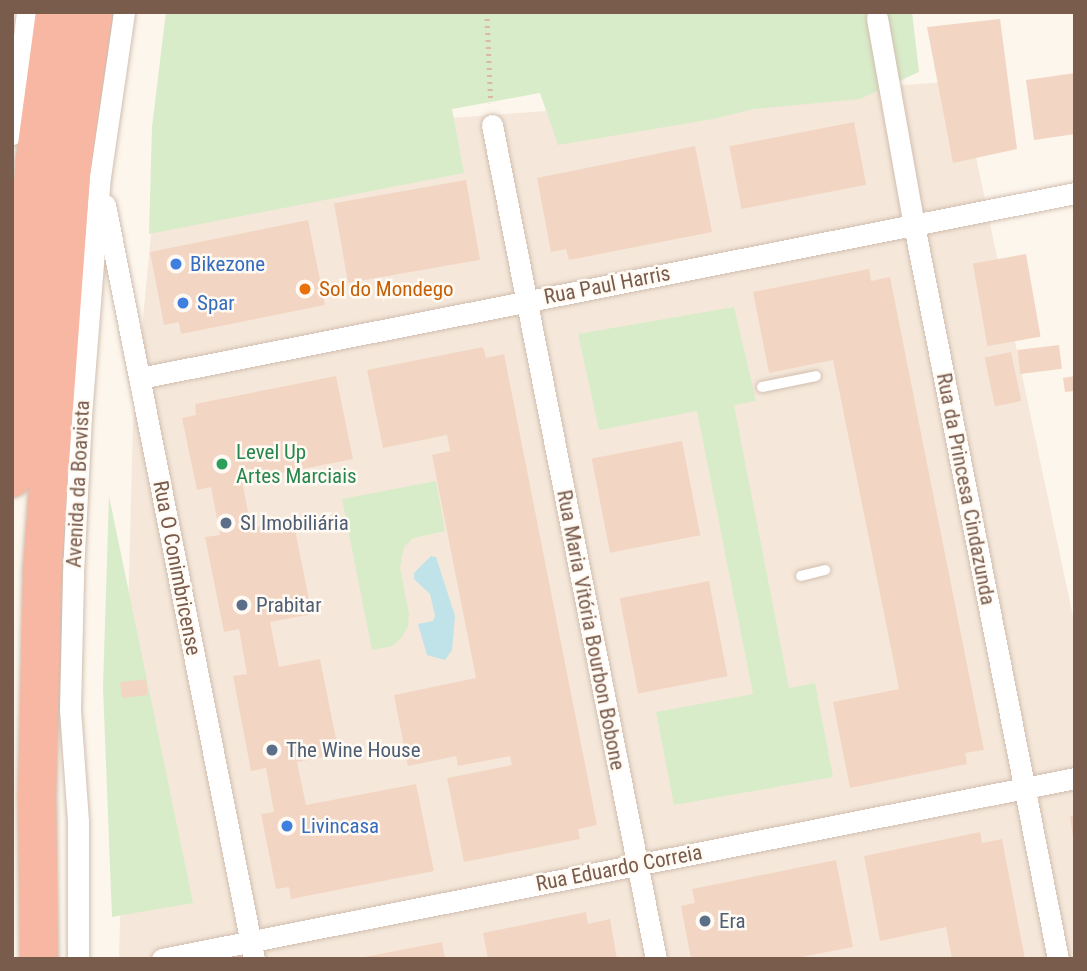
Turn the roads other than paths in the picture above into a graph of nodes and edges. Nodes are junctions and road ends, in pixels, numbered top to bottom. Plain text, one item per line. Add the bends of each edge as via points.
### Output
1 (27, 12) edge
2 (55, 12) edge
3 (93, 12) edge
4 (124, 12) edge
5 (877, 18) dead end
6 (492, 125) road end
7 (12, 134) edge
8 (100, 177) junction
9 (1075, 192) edge
10 (914, 225) junction
11 (526, 302) junction
12 (816, 376) dead end
13 (140, 378) junction
14 (762, 387) dead end
15 (12, 478) edge
16 (825, 570) dead end
17 (801, 576) dead end
18 (1075, 778) edge
19 (1024, 788) junction
20 (637, 864) junction
21 (252, 950) edge
22 (39, 959) edge
23 (78, 959) edge
24 (162, 959) edge
25 (656, 959) edge
26 (1058, 959) edge

1 - 7 street
2 - 15 highway via 35,160
3 - 22 highway, Avenida da Boavista via 72,164 42,571
4 - 8 street, Avenida da Boavista
5 - 10 street, Rua da Princesa Cindazunda
6 - 11 street, Rua Maria Vitória Bourbon Bobone
8 - 13 street, Rua O Conimbricense
8 - 23 street, Avenida da Boavista via 73,573 70,710 78,821
9 - 10 street, Rua Paul Harris
10 - 11 street, Rua Paul Harris
10 - 19 street, Rua da Princesa Cindazunda
11 - 13 street, Rua Paul Harris
11 - 20 street, Rua Maria Vitória Bourbon Bobone
12 - 14 lane
13 - 21 street, Rua O Conimbricense
16 - 17 lane
18 - 19 street, Rua Eduardo Correia
19 - 20 street, Rua Eduardo Correia
19 - 26 street, Rua da Princesa Cindazunda
20 - 21 street, Rua Eduardo Correia
20 - 25 street, Rua Maria Vitória Bourbon Bobone
21 - 24 street, Rua Eduardo Correia

